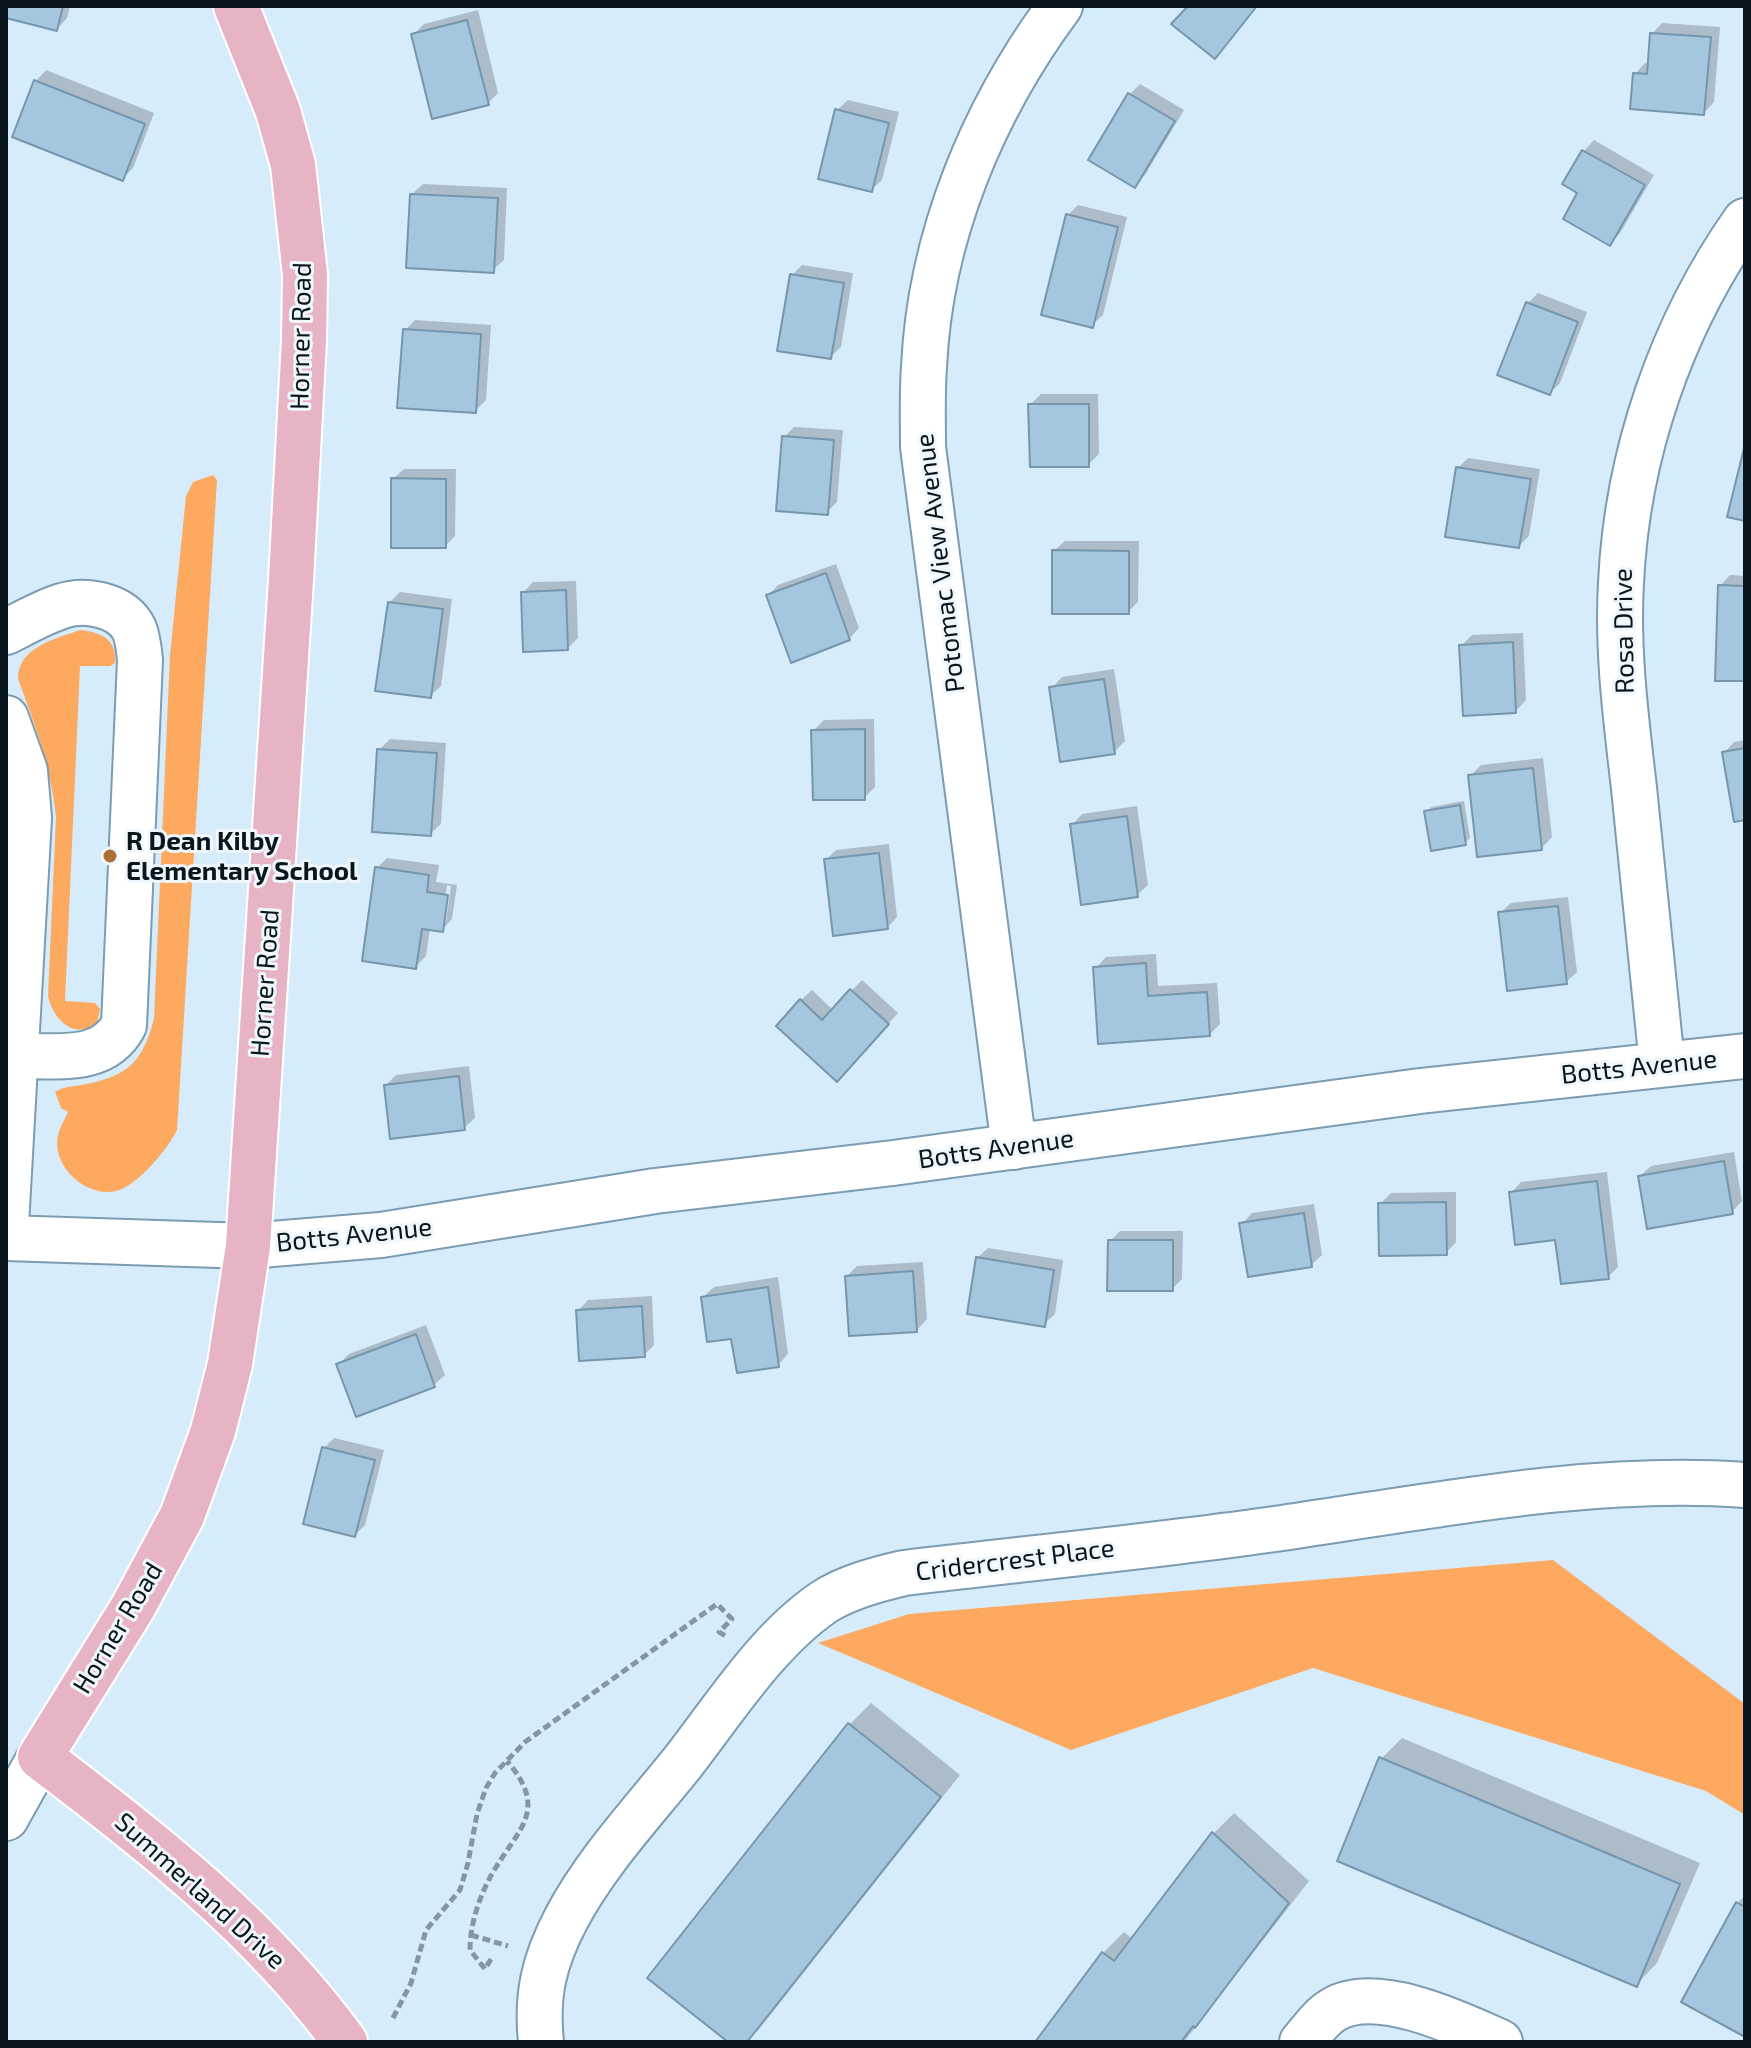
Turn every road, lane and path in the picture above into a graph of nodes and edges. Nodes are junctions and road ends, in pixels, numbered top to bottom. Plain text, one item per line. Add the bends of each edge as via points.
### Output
1 (236, 6) edge
2 (1060, 6) edge
3 (1745, 221) edge
4 (6, 632) edge
5 (6, 718) edge
6 (16, 1056) junction
7 (1745, 1056) edge
8 (1662, 1064) junction
9 (1014, 1147) junction
10 (8, 1169) edge
11 (6, 1225) edge
12 (6, 1238) edge
13 (248, 1246) junction
14 (1745, 1485) edge
15 (735, 1641) dead end
16 (40, 1757) junction
17 (507, 1761) junction
18 (6, 1818) edge
19 (471, 1935) junction
20 (509, 1947) dead end
21 (491, 1959) dead end
22 (393, 2018) dead end
23 (1470, 2036) edge
24 (345, 2042) edge
25 (541, 2042) edge
26 (1302, 2042) edge

1 - 13 main road, Horner Road via 278,111 293,165 305,275
2 - 9 street, Potomac View Avenue via 1031,45 984,130 954,206 934,285 924,365 923,447
3 - 8 street, Rosa Drive via 1683,329 1650,412 1625,539 1621,665
4 - 6 street via 60,606 98,605 128,620 140,660 124,1025 108,1046 92,1053
5 - 6 street via 25,771 29,818
6 - 10 street
7 - 8 street, Botts Avenue
8 - 9 street, Botts Avenue
9 - 13 street, Botts Avenue via 655,1191 381,1235
10 - 11 street
12 - 13 street, Botts Avenue
13 - 16 main road, Horner Road via 227,1377 182,1516
14 - 25 street, Cridercrest Place via 1703,1482 1532,1491 1266,1530 904,1573 826,1601 783,1635 598,1869 566,1919 545,1970 537,2008
15 - 17 path via 719,1632 732,1619 717,1604 525,1742
16 - 18 street, Horner Road
16 - 24 main road, Summerland Drive via 119,1816 247,1927
17 - 19 path via 527,1791 526,1820 486,1886
17 - 22 path via 482,1798 460,1890 426,1930 411,1983
19 - 20 path
19 - 21 path via 470,1950 478,1963 485,1969
23 - 26 street via 1400,2005 1356,2002 1332,2010

